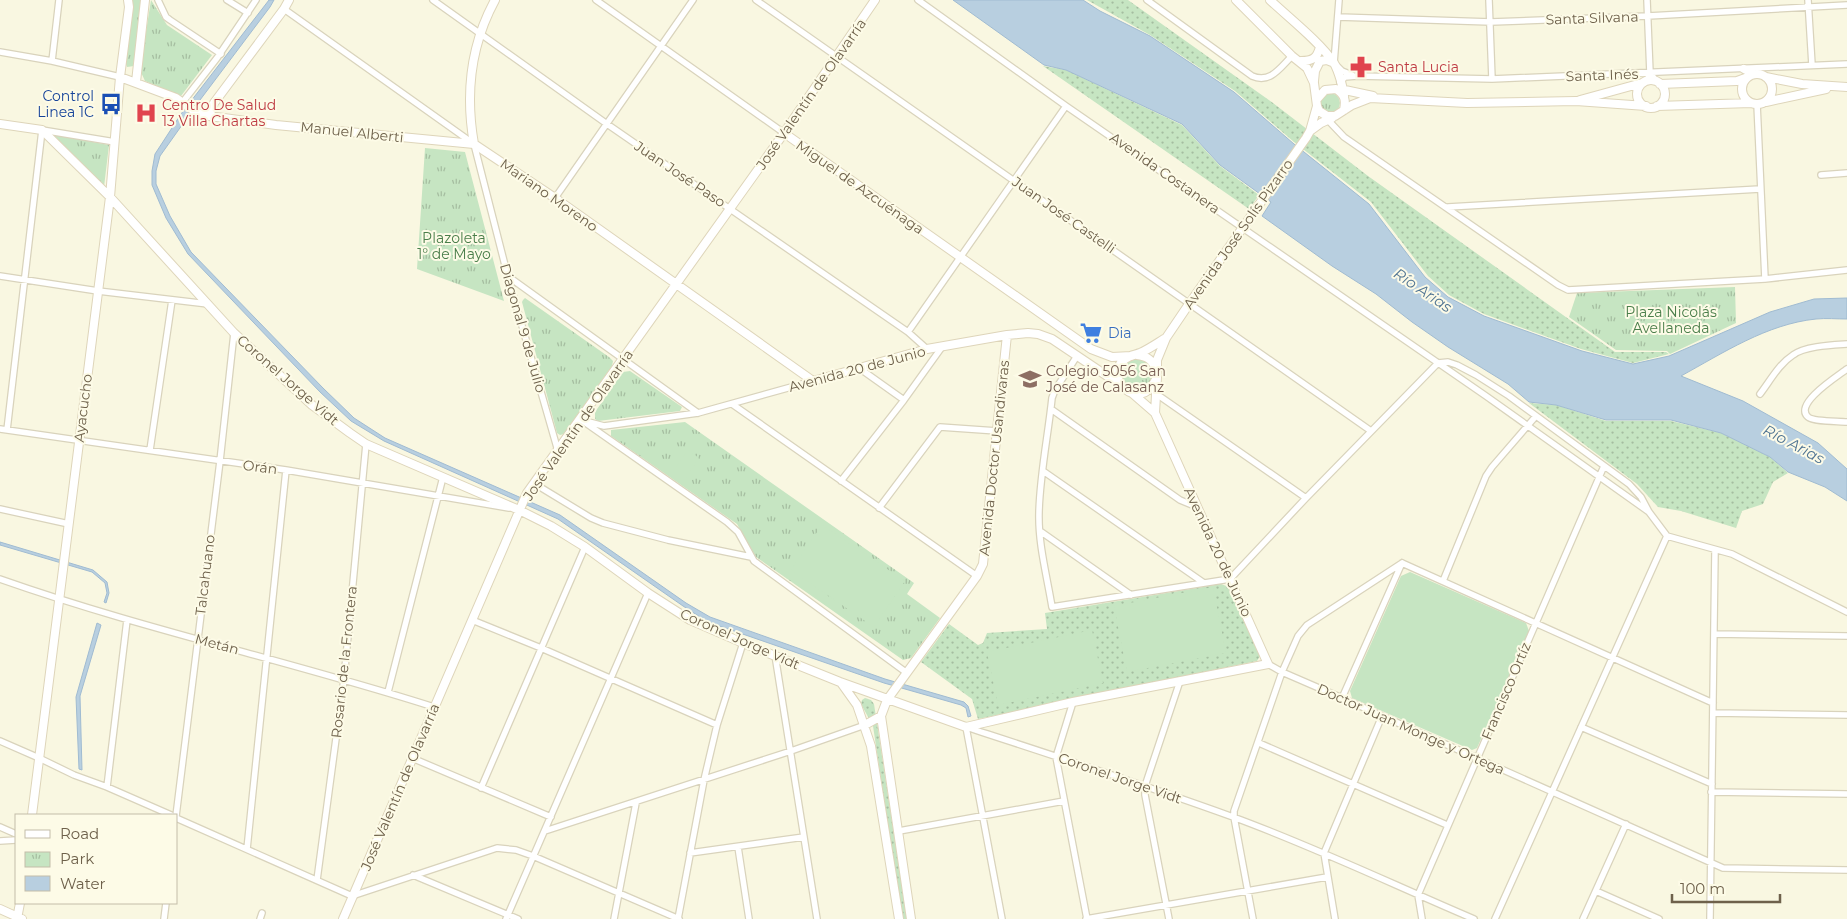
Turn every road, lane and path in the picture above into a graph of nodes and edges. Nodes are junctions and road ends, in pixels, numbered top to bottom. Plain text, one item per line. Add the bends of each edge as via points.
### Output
1 (59, 0) edge
2 (128, 0) edge
3 (145, 0) edge
4 (158, 0) edge
5 (227, 0) edge
6 (256, 0) edge
7 (290, 0) edge
8 (433, 0) edge
9 (494, 0) edge
10 (596, 0) edge
11 (693, 0) edge
12 (756, 0) edge
13 (876, 0) edge
14 (918, 0) edge
15 (1147, 0) edge
16 (1236, 0) edge
17 (1270, 0) edge
18 (1338, 0) edge
19 (1489, 0) edge
20 (1647, 0) edge
21 (1808, 0) edge
22 (1847, 6) edge
23 (1808, 8) junction
24 (284, 10) junction
25 (248, 13) junction
26 (1648, 16) junction
27 (1338, 17) junction
28 (1490, 22) junction
29 (481, 33) junction
30 (661, 45) junction
31 (1320, 47) junction
32 (0, 52) edge
33 (220, 54) junction
34 (1292, 56) junction
35 (837, 58) junction
36 (52, 61) junction
37 (1301, 61) junction
38 (1334, 63) junction
39 (1847, 64) edge
40 (1812, 65) junction
41 (1744, 69) junction
42 (1759, 74) junction
43 (1357, 76) junction
44 (120, 78) junction
45 (1492, 79) junction
46 (1646, 79) junction
47 (136, 82) junction
48 (1314, 83) junction
49 (1658, 83) junction
50 (1833, 87) junction
51 (1847, 87) edge
52 (1341, 89) junction
53 (1382, 98) junction
54 (1576, 101) junction
55 (1317, 102) junction
56 (182, 103) junction
57 (1758, 103) junction
58 (1066, 106) junction
59 (1646, 106) junction
60 (1657, 106) junction
61 (1344, 110) junction
62 (209, 116) junction
63 (1329, 117) junction
64 (0, 124) edge
65 (606, 124) junction
66 (42, 130) junction
67 (1310, 131) junction
68 (784, 133) junction
69 (115, 142) junction
70 (474, 144) junction
71 (1847, 172) edge
72 (1821, 175) dead end
73 (1015, 181) junction
74 (1760, 189) junction
75 (110, 197) junction
76 (555, 198) junction
77 (1447, 207) junction
78 (731, 208) junction
79 (1243, 227) junction
80 (960, 257) junction
81 (1847, 270) edge
82 (0, 276) edge
83 (508, 277) junction
84 (1765, 279) junction
85 (25, 280) junction
86 (677, 285) junction
87 (98, 291) junction
88 (172, 300) junction
89 (208, 304) junction
90 (1188, 304) junction
91 (908, 332) junction
92 (234, 333) junction
93 (1007, 335) junction
94 (1166, 338) junction
95 (1847, 344) edge
96 (942, 347) junction
97 (927, 350) junction
98 (1134, 355) junction
99 (1077, 356) junction
100 (624, 359) junction
101 (1438, 363) junction
102 (859, 368) junction
103 (1847, 369) edge
104 (1157, 374) junction
105 (813, 381) junction
106 (1122, 386) junction
107 (1132, 393) junction
108 (1155, 393) junction
109 (1760, 394) dead end
110 (904, 400) junction
111 (732, 404) junction
112 (1051, 409) junction
113 (698, 413) junction
114 (1155, 413) junction
115 (1536, 416) junction
116 (580, 419) junction
117 (1847, 422) edge
118 (1527, 426) junction
119 (3, 429) edge
120 (997, 431) junction
121 (1370, 431) junction
122 (79, 440) junction
123 (366, 444) junction
124 (150, 450) junction
125 (558, 451) junction
126 (220, 462) junction
127 (1604, 466) junction
128 (286, 470) junction
129 (1043, 471) junction
130 (1599, 476) junction
131 (443, 477) junction
132 (841, 481) junction
133 (362, 482) junction
134 (535, 484) junction
135 (440, 496) junction
136 (1306, 498) junction
137 (1197, 507) junction
138 (520, 508) junction
139 (879, 508) junction
140 (0, 509) edge
141 (1649, 512) junction
142 (69, 524) junction
143 (1040, 531) junction
144 (1667, 536) junction
145 (585, 547) junction
146 (1715, 551) junction
147 (751, 557) junction
148 (1402, 563) junction
149 (976, 576) junction
150 (0, 579) edge
151 (1230, 579) junction
152 (1442, 580) junction
153 (1204, 583) junction
154 (648, 592) junction
155 (1131, 595) junction
156 (59, 600) junction
157 (1847, 612) edge
158 (127, 620) junction
159 (472, 620) junction
160 (1535, 623) junction
161 (1714, 634) junction
162 (1847, 636) edge
163 (197, 639) junction
164 (743, 643) junction
165 (541, 648) junction
166 (775, 655) junction
167 (267, 657) junction
168 (1612, 658) junction
169 (1268, 664) junction
170 (1282, 672) junction
171 (907, 673) junction
172 (344, 679) junction
173 (610, 679) junction
174 (1180, 681) junction
175 (840, 682) junction
176 (388, 692) junction
177 (872, 694) junction
178 (1342, 698) junction
179 (886, 700) junction
180 (1072, 702) junction
181 (1712, 703) junction
182 (858, 706) junction
183 (434, 707) junction
184 (882, 713) junction
185 (1713, 713) junction
186 (1847, 715) edge
187 (1382, 716) junction
188 (717, 725) junction
189 (865, 725) junction
190 (966, 727) junction
191 (1581, 727) junction
192 (0, 741) edge
193 (1259, 743) junction
194 (790, 751) junction
195 (1056, 756) junction
196 (40, 758) junction
197 (412, 758) junction
198 (1477, 758) junction
199 (704, 780) junction
200 (1354, 784) junction
201 (1712, 784) junction
202 (1145, 786) junction
203 (107, 787) junction
204 (481, 788) junction
205 (1552, 791) junction
206 (1711, 792) junction
207 (1847, 794) edge
208 (1064, 801) junction
209 (636, 802) junction
210 (32, 814) edge
211 (169, 814) edge
212 (176, 814) edge
213 (984, 816) junction
214 (551, 817) junction
215 (1234, 817) junction
216 (178, 818) edge
217 (1626, 824) junction
218 (1447, 825) junction
219 (0, 827) edge
220 (899, 831) junction
221 (545, 832) junction
222 (15, 834) edge
223 (804, 837) junction
224 (15, 840) edge
225 (0, 841) edge
226 (738, 847) junction
227 (247, 849) junction
228 (1324, 853) junction
229 (690, 854) junction
230 (533, 856) junction
231 (1711, 861) junction
232 (1847, 870) edge
233 (414, 875) junction
234 (1327, 877) junction
235 (317, 880) junction
236 (1596, 890) junction
237 (1247, 891) junction
238 (620, 894) junction
239 (1418, 895) junction
240 (352, 896) junction
241 (20, 904) edge
242 (166, 904) edge
243 (1167, 905) junction
244 (0, 909) edge
245 (507, 917) edge
246 (19, 918) edge
247 (164, 919) edge
248 (344, 919) edge
249 (518, 919) edge
250 (614, 919) edge
251 (678, 919) edge
252 (749, 919) edge
253 (817, 919) edge
254 (899, 919) edge
255 (911, 919) edge
256 (1002, 919) edge
257 (1086, 919) edge
258 (1169, 919) edge
259 (1253, 919) edge
260 (1335, 919) edge
261 (1422, 919) edge
262 (1474, 919) edge
263 (1496, 919) edge
264 (1583, 919) edge
265 (1659, 919) edge
266 (1710, 919) edge

1 - 36 street
2 - 44 main road, Ayacucho
3 - 47 main road
4 - 33 street via 166,17
5 - 25 street
6 - 25 street
7 - 24 main road
8 - 29 street, Juan José Paso
9 - 29 main road, Diagonal 9 de Julio
10 - 30 street, Miguel de Azcuénaga
11 - 30 street
12 - 35 street, Juan José Castelli
13 - 35 main road, José Valentín de Olavarría
14 - 58 street, Avenida Costanera
15 - 34 street via 1252,76 1265,80
16 - 34 main road
17 - 31 main road
18 - 27 street
19 - 28 street
20 - 26 street
21 - 23 street
22 - 23 street, Santa Silvana
23 - 26 street, Santa Silvana
23 - 40 street
24 - 62 main road via 214,103
24 - 70 street, Mariano Moreno
25 - 33 street
26 - 28 street, Santa Silvana
26 - 46 street
27 - 28 street, Santa Silvana
27 - 38 street
28 - 45 street
29 - 65 street, Juan José Paso
29 - 70 main road, Diagonal 9 de Julio via 469,90
30 - 65 street
30 - 68 street, Miguel de Azcuénaga
31 - 37 main road via 1314,60
31 - 38 main road
32 - 36 street
33 - 56 street
34 - 37 main road
35 - 68 main road, José Valentín de Olavarría
35 - 73 street, Juan José Castelli
36 - 44 street
37 - 48 main road
38 - 43 street, Santa Inés via 1342,71
38 - 48 main road via 1320,61
38 - 52 main road
39 - 40 street, Santa Inés
40 - 42 street, Santa Inés
41 - 42 main road
41 - 42 street, Santa Inés
41 - 46 street, Santa Inés
42 - 49 main road via 1736,81
42 - 50 main road
42 - 57 main road via 1770,80 1773,90
42 - 57 main road via 1742,87 1744,96
43 - 45 street, Santa Inés
43 - 52 street, Santa Inés via 1345,77
44 - 47 main road, Manuel Alberti
44 - 69 main road, Ayacucho
45 - 46 street, Santa Inés
46 - 49 main road
46 - 54 main road
46 - 59 main road via 1637,96
47 - 56 main road, Manuel Alberti
48 - 55 main road
49 - 60 main road via 1664,95
50 - 51 main road
50 - 57 main road
52 - 53 main road
52 - 55 main road via 1325,90
52 - 61 main road
53 - 54 main road via 1466,103
53 - 61 main road via 1360,101
54 - 59 main road
55 - 63 main road
55 - 67 main road, Avenida José Solís Pizarro
56 - 62 main road, Manuel Alberti via 197,113
57 - 60 main road
57 - 74 street
58 - 73 street
58 - 79 street, Avenida Costanera
59 - 60 main road
61 - 63 main road
62 - 70 main road, Manuel Alberti
63 - 67 main road, Avenida José Solís Pizarro
63 - 77 street via 1344,137
64 - 66 main road
65 - 76 street
65 - 78 street, Juan José Paso
66 - 69 street
66 - 75 main road, Coronel Jorge Vidt
66 - 85 street
67 - 79 main road, Avenida José Solís Pizarro
68 - 78 main road, José Valentín de Olavarría
68 - 80 main road, Miguel de Azcuénaga
69 - 75 main road, Ayacucho
70 - 76 main road, Mariano Moreno
70 - 83 street, Diagonal 9 de Julio
71 - 72 street
73 - 80 street
73 - 90 street, Juan José Castelli
74 - 77 street
74 - 84 street
75 - 87 main road, Ayacucho
75 - 89 main road, Coronel Jorge Vidt
76 - 86 main road, Mariano Moreno
77 - 84 street via 1568,290
78 - 86 main road, José Valentín de Olavarría
78 - 91 street, Juan José Paso
79 - 90 main road, Avenida José Solís Pizarro
79 - 101 street, Avenida Costanera
80 - 91 street
80 - 98 main road, Miguel de Azcuénaga via 1091,349 1112,357
81 - 84 street
82 - 85 street
83 - 100 street
83 - 125 street, Diagonal 9 de Julio
85 - 87 street
85 - 119 street
86 - 100 main road, José Valentín de Olavarría
86 - 105 main road, Mariano Moreno
87 - 88 street
87 - 122 main road, Ayacucho
88 - 89 street
88 - 124 street
89 - 92 main road, Coronel Jorge Vidt
90 - 94 main road, Avenida José Solís Pizarro
90 - 121 street, Juan José Castelli
91 - 97 street, Juan José Paso
92 - 123 main road, Coronel Jorge Vidt via 312,405
92 - 126 street, Talcahuano
93 - 96 main road, Avenida 20 de Junio
93 - 99 main road, Avenida 20 de Junio via 1028,333 1046,336
93 - 120 main road, Avenida Doctor Usandivaras
94 - 98 main road, Avenida José Solís Pizarro
94 - 104 main road, Avenida José Solís Pizarro via 1157,360
95 - 109 street via 1795,353
96 - 97 main road, Avenida 20 de Junio
96 - 110 street
97 - 102 main road, Avenida 20 de Junio
98 - 104 main road via 1148,358
98 - 106 main road via 1121,363 1118,369
99 - 106 main road, Avenida 20 de Junio
99 - 112 street via 1055,390
100 - 113 street
100 - 116 main road, José Valentín de Olavarría
101 - 115 street, Avenida Costanera via 1448,362 1476,375
101 - 118 street, Avenida Costanera
101 - 121 street
102 - 105 main road, Avenida 20 de Junio
102 - 110 street
103 - 117 street via 1805,405 1808,417
104 - 107 main road via 1151,389
104 - 108 main road, Avenida 20 de Junio
105 - 111 street, Avenida 20 de Junio
106 - 107 main road
107 - 114 main road, Avenida 20 de Junio
108 - 114 main road, Avenida 20 de Junio
108 - 136 street
110 - 132 street
111 - 113 street, Avenida 20 de Junio
111 - 132 street
112 - 129 street
112 - 137 street via 1180,500
113 - 116 street, Avenida 20 de Junio via 604,426
114 - 137 main road, Avenida 20 de Junio
115 - 118 street
115 - 127 street, Avenida Costanera
116 - 125 main road, José Valentín de Olavarría
116 - 147 street via 727,522 738,532
118 - 130 street, Avenida Costanera
118 - 152 street via 1486,476
119 - 122 street, Orán
120 - 139 street via 940,427
120 - 149 main road, Avenida Doctor Usandivaras via 984,564
121 - 136 street
122 - 124 street, Orán
122 - 142 main road, Ayacucho
123 - 131 main road, Coronel Jorge Vidt
123 - 133 street, Rosario de la Frontera
124 - 126 street, Orán
125 - 134 main road, José Valentín de Olavarría
126 - 128 street, Orán
126 - 163 street, Talcahuano
127 - 130 street, Francisco Ortíz
127 - 141 street, Avenida Costanera via 1629,484
128 - 133 street, Orán
128 - 167 street
129 - 143 street
129 - 153 street
130 - 141 street, Avenida Costanera
130 - 160 street, Francisco Ortíz
131 - 135 street
131 - 138 main road, Coronel Jorge Vidt
132 - 139 street
133 - 135 street, Orán
133 - 172 street, Rosario de la Frontera
134 - 138 main road, José Valentín de Olavarría
134 - 147 street via 603,523
135 - 138 street, Orán
135 - 176 street
136 - 151 street
137 - 151 main road, Avenida 20 de Junio
138 - 145 main road, Coronel Jorge Vidt
138 - 159 main road, José Valentín de Olavarría
139 - 149 street
140 - 142 street
141 - 144 street, Avenida Costanera
142 - 156 main road, Ayacucho
143 - 155 street
143 - 155 street via 1052,607
144 - 146 street
144 - 168 street
145 - 154 main road, Coronel Jorge Vidt
145 - 165 street
146 - 157 street via 1732,554
146 - 161 street
147 - 171 street
148 - 152 street
148 - 170 street via 1307,625 1298,636
148 - 178 street
149 - 171 main road, Avenida Doctor Usandivaras
150 - 156 street, Metán
151 - 153 street
151 - 169 main road, Avenida 20 de Junio
152 - 160 street
153 - 155 street
154 - 164 main road, Coronel Jorge Vidt via 690,620
154 - 173 street
156 - 158 street, Metán
156 - 196 main road, Ayacucho
158 - 163 street, Metán
158 - 203 street
159 - 165 street
159 - 183 main road, José Valentín de Olavarría
160 - 168 street
160 - 198 street, Francisco Ortíz
161 - 162 street
161 - 181 street
163 - 167 street, Metán
163 - 212 street, Talcahuano
164 - 166 main road, Coronel Jorge Vidt
164 - 188 street
165 - 173 street
165 - 204 street
166 - 175 main road, Coronel Jorge Vidt
166 - 194 street
167 - 172 street, Metán
167 - 227 street
168 - 181 street
168 - 191 street
169 - 170 street, Doctor Juan Monge y Ortega
169 - 174 main road
170 - 178 street, Doctor Juan Monge y Ortega
170 - 193 street
171 - 179 main road, Avenida Doctor Usandivaras
172 - 176 street, Metán
172 - 235 street, Rosario de la Frontera
173 - 188 street
173 - 214 street
174 - 180 main road
174 - 202 street
175 - 177 main road, Coronel Jorge Vidt
175 - 182 main road
176 - 183 street, Metán
177 - 179 main road, Coronel Jorge Vidt
177 - 182 main road via 862,696
177 - 184 main road via 881,703
178 - 187 street, Doctor Juan Monge y Ortega
179 - 184 main road, Avenida Doctor Usandivaras
179 - 190 main road, Coronel Jorge Vidt
180 - 190 main road
180 - 195 street
181 - 185 street
182 - 189 main road
183 - 197 main road, José Valentín de Olavarría
184 - 189 main road
184 - 220 main road
185 - 186 street
185 - 201 street
187 - 198 street, Doctor Juan Monge y Ortega
187 - 200 street
188 - 199 street
189 - 194 street
189 - 254 main road
190 - 195 street, Coronel Jorge Vidt
190 - 213 street
191 - 201 street
191 - 205 street
192 - 196 street
193 - 200 street
193 - 215 street
194 - 199 street
194 - 223 street
195 - 202 street, Coronel Jorge Vidt
195 - 208 street
196 - 203 street via 74,776
196 - 210 main road, Ayacucho
197 - 204 street
197 - 240 main road, José Valentín de Olavarría
198 - 205 street, Doctor Juan Monge y Ortega
198 - 218 street, Francisco Ortíz
199 - 209 street
199 - 229 street
200 - 218 street
200 - 228 street
201 - 206 street
202 - 215 street, Coronel Jorge Vidt
202 - 243 street
203 - 211 street
204 - 214 street
205 - 217 street, Doctor Juan Monge y Ortega
205 - 263 street
206 - 207 street
206 - 231 street
208 - 213 street
208 - 257 street
209 - 221 street
209 - 238 street
213 - 220 street
213 - 256 street
214 - 221 street
215 - 228 street, Coronel Jorge Vidt
215 - 237 street
216 - 227 street
217 - 231 street, Doctor Juan Monge y Ortega
217 - 236 street
218 - 239 street, Francisco Ortíz
219 - 222 street
220 - 255 main road
221 - 230 street
223 - 226 street
223 - 253 street
224 - 225 street
226 - 229 street
226 - 252 street
227 - 235 street
228 - 234 street
228 - 239 street, Coronel Jorge Vidt
229 - 251 street
230 - 233 street via 497,848
230 - 238 street
230 - 245 street
231 - 232 street, Doctor Juan Monge y Ortega via 1723,868
231 - 266 street
233 - 240 street
233 - 245 street
234 - 237 street
234 - 260 street
235 - 240 street
236 - 264 street
236 - 265 street
237 - 243 street
237 - 259 street
238 - 250 street
238 - 251 street
239 - 261 street
239 - 262 street, Coronel Jorge Vidt
240 - 248 main road, José Valentín de Olavarría
241 - 246 main road
242 - 247 street
243 - 257 street
243 - 258 street
244 - 246 main road
245 - 249 street

